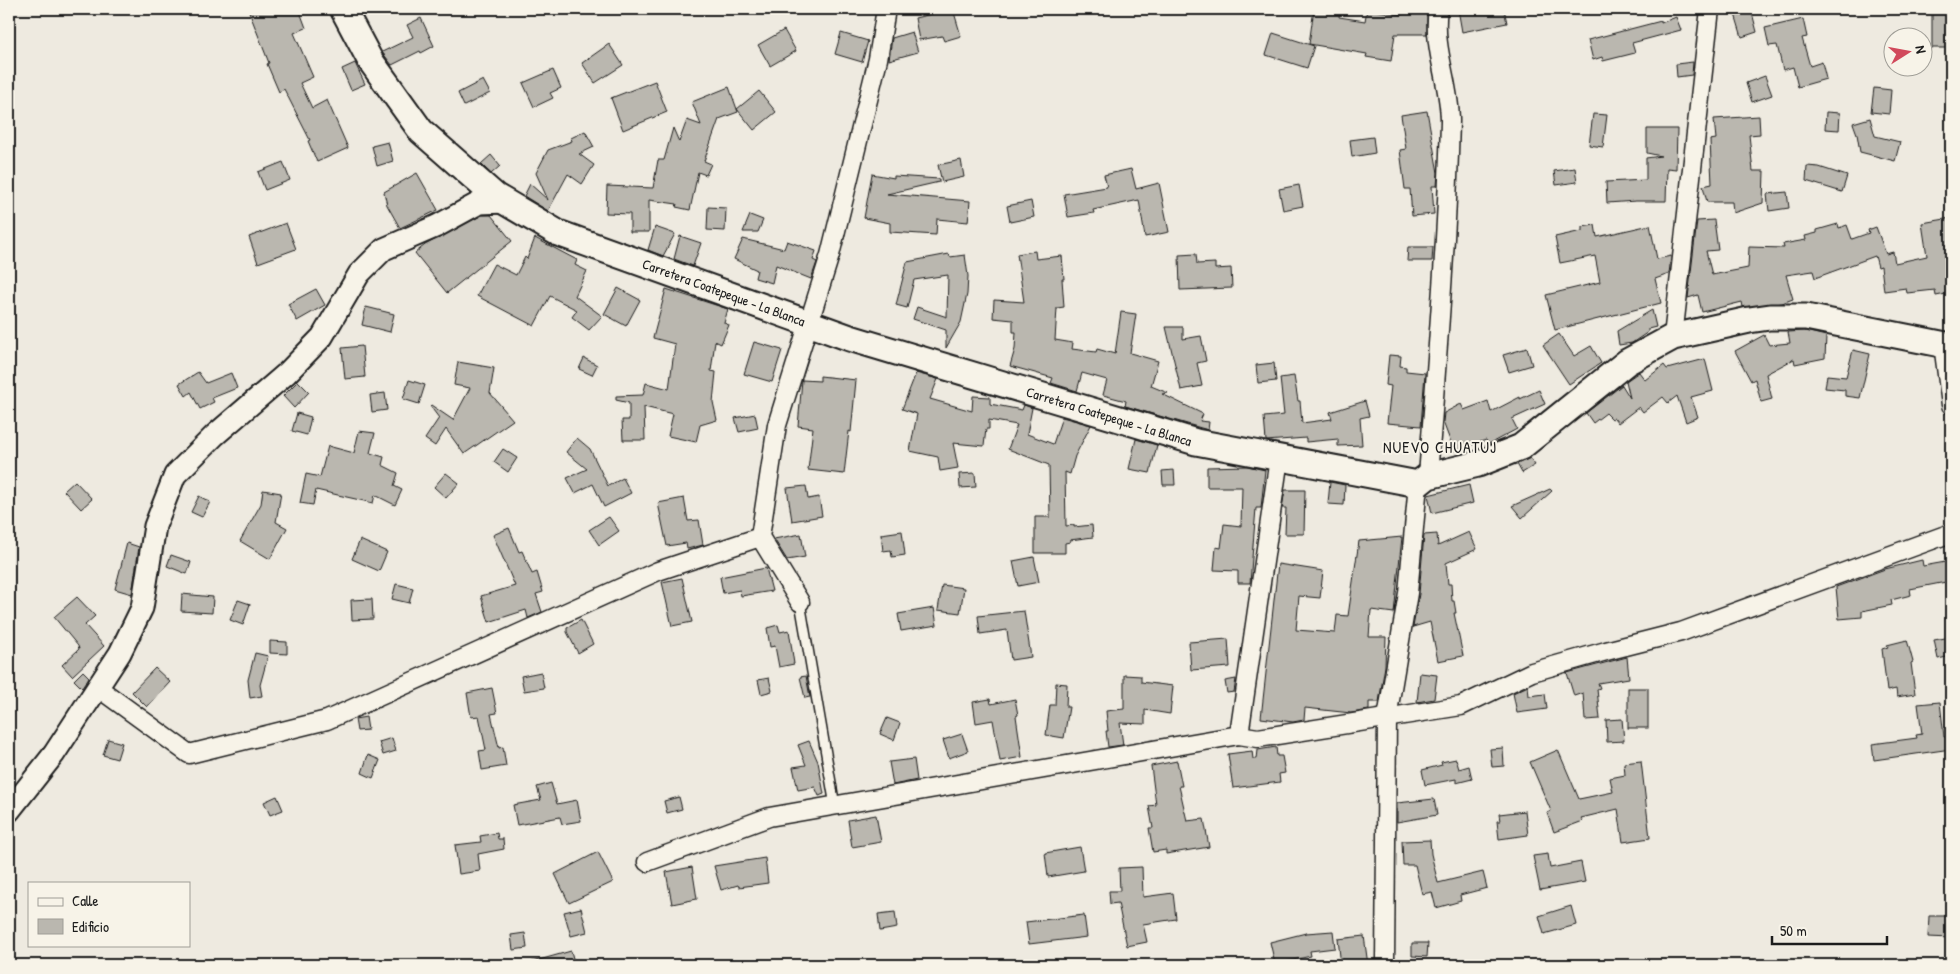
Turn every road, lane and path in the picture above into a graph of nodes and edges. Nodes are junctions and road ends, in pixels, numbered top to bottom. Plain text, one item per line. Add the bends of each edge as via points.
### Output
1 (342, 9) edge
2 (884, 9) edge
3 (1438, 9) edge
4 (1710, 9) edge
5 (506, 202) junction
6 (810, 323) junction
7 (1673, 337) junction
8 (1947, 345) edge
9 (1951, 405) edge
10 (1279, 458) junction
11 (1423, 480) junction
12 (1951, 533) edge
13 (760, 537) junction
14 (800, 602) joint
15 (96, 687) junction
16 (1387, 718) junction
17 (1239, 735) junction
18 (835, 806) junction
19 (9, 812) edge
20 (647, 862) dead end
21 (1385, 965) edge

1 - 5 main road, Carretera Coatepeque - La Blanca via 370,60 421,131
2 - 6 street via 878,59
3 - 11 street via 1436,26 1450,118 1444,280
4 - 7 street
5 - 6 main road, Carretera Coatepeque - La Blanca via 558,232
5 - 15 street via 479,203 384,249 359,274 322,337 176,475 156,526 142,608 120,653
6 - 10 main road, Carretera Coatepeque - La Blanca via 850,338 1196,442
6 - 13 street via 777,426
7 - 8 main road, Carretera Coatepeque - La Blanca via 1749,320 1806,317
7 - 11 main road, Carretera Coatepeque - La Blanca via 1627,362 1521,447
8 - 9 street
10 - 11 main road, Carretera Coatepeque - La Blanca
10 - 17 street
11 - 16 street
12 - 16 street via 1681,632 1532,672 1461,706
13 - 14 street
13 - 15 street via 658,571 327,720 189,754
14 - 18 lane
15 - 19 street via 54,754
16 - 17 street via 1258,738
16 - 21 street
17 - 18 street
18 - 20 street via 770,817

